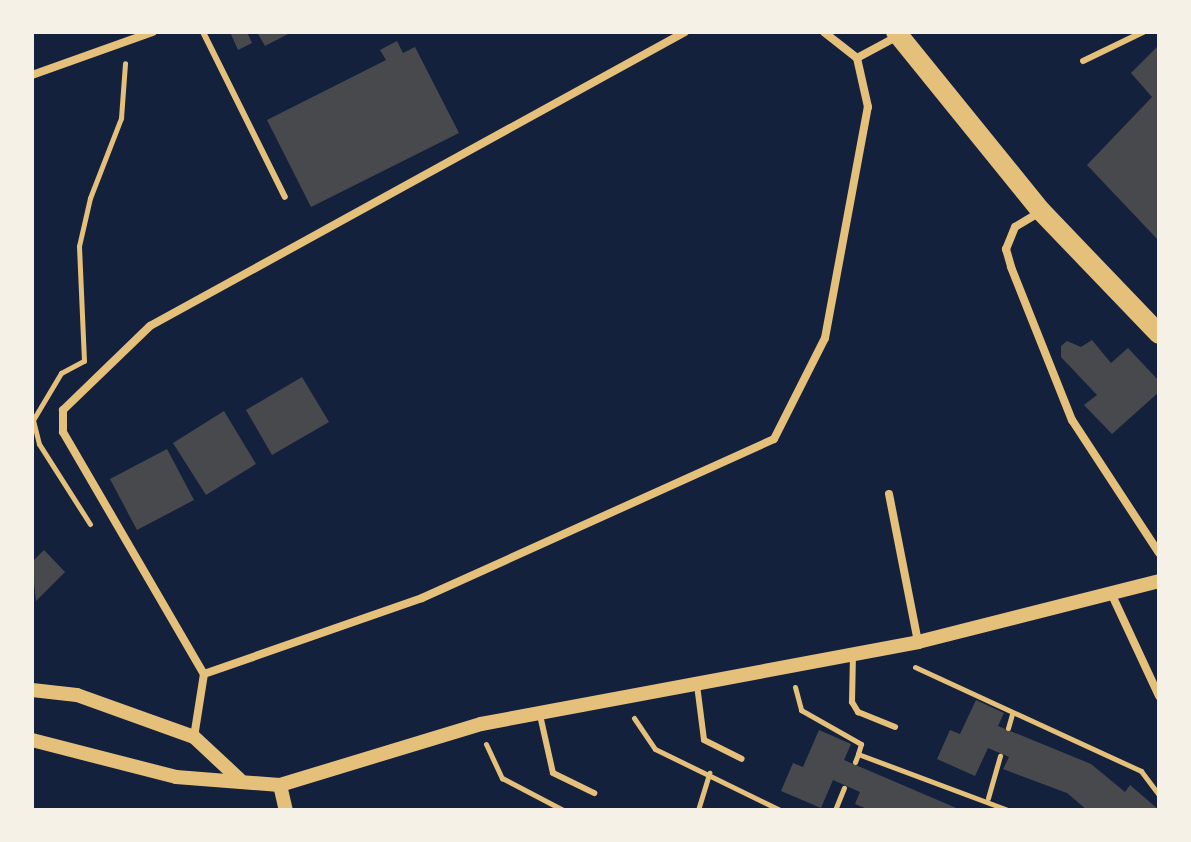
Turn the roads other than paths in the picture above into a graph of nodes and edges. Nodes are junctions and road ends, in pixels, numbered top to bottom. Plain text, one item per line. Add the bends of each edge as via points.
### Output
1 (122, 32) edge
2 (153, 32) edge
3 (203, 32) edge
4 (685, 32) edge
5 (824, 32) edge
6 (1143, 32) edge
7 (901, 33) edge
8 (127, 43) junction
9 (857, 58) junction
10 (1083, 61) dead end
11 (32, 75) edge
12 (285, 197) dead end
13 (1041, 211) junction
14 (1159, 334) edge
15 (889, 494) dead end
16 (1159, 553) edge
17 (1159, 581) edge
18 (1111, 593) junction
19 (918, 642) junction
20 (853, 654) junction
21 (204, 674) junction
22 (697, 681) junction
23 (32, 690) edge
24 (1159, 696) edge
25 (539, 712) junction
26 (895, 727) dead end
27 (194, 737) junction
28 (32, 740) edge
29 (742, 759) dead end
30 (239, 779) junction
31 (280, 785) junction
32 (594, 793) dead end
33 (286, 810) edge

1 - 8 street
2 - 8 street
3 - 12 lane
4 - 21 street via 150,326 63,410 63,432
5 - 9 street
6 - 10 lane
7 - 9 street
7 - 13 main road
8 - 11 street
9 - 21 street via 868,107 825,338 774,439 422,598
13 - 14 main road
13 - 16 street via 1015,227 1006,249 1011,267 1072,420
15 - 19 street
17 - 18 street
18 - 19 street
18 - 24 street
19 - 20 street
20 - 22 street
20 - 26 lane via 852,702 858,712
21 - 27 street
22 - 25 street
22 - 29 lane via 704,740
23 - 27 street via 77,695
25 - 31 street via 481,724
25 - 32 lane via 553,773
27 - 30 street
28 - 30 street via 176,777
30 - 31 street
31 - 33 street

